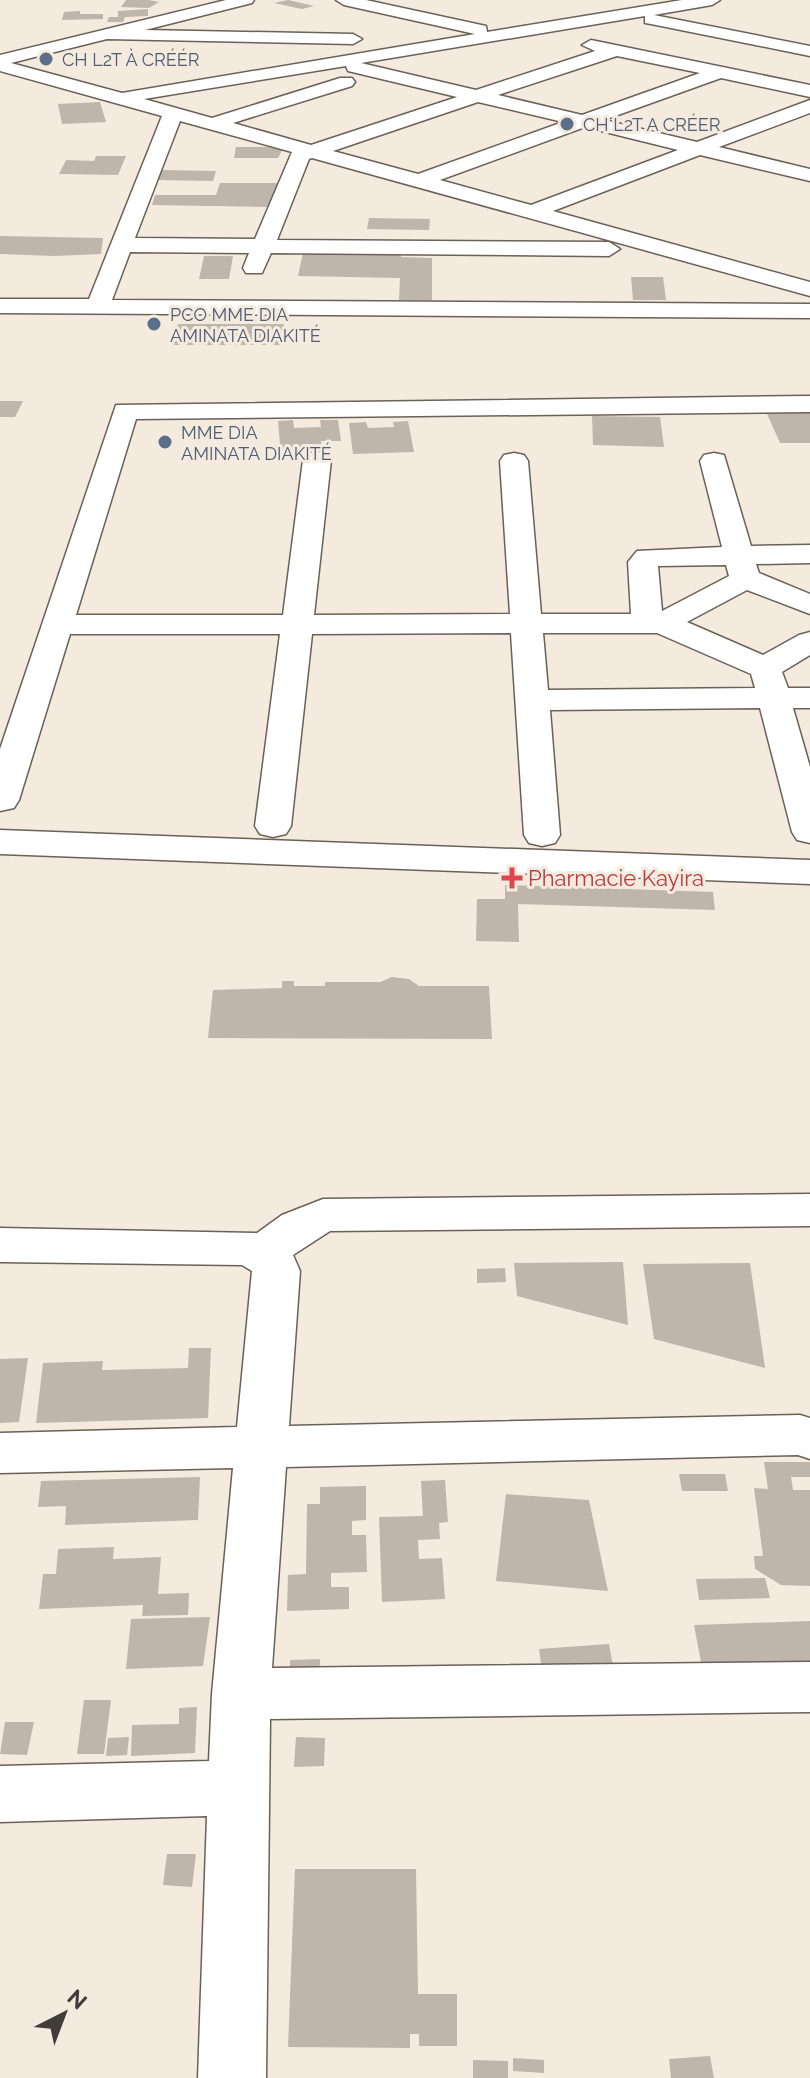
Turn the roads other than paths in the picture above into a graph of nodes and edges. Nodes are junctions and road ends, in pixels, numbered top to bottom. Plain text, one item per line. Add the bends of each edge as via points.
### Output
1 (175, 0) edge
2 (246, 0) edge
3 (344, 0) edge
4 (640, 0) edge
5 (712, 0) edge
6 (670, 7) junction
7 (626, 14) junction
8 (171, 18) junction
9 (525, 22) junction
10 (106, 34) junction
11 (500, 35) junction
12 (459, 41) junction
13 (616, 50) junction
14 (810, 51) edge
15 (333, 62) junction
16 (0, 63) edge
17 (377, 72) junction
18 (720, 72) junction
19 (810, 91) edge
20 (478, 96) junction
21 (117, 98) junction
22 (810, 106) edge
23 (173, 113) junction
24 (785, 115) junction
25 (584, 121) junction
26 (810, 121) edge
27 (211, 124) junction
28 (698, 148) junction
29 (311, 151) junction
30 (810, 175) edge
31 (419, 181) junction
32 (449, 189) junction
33 (532, 212) junction
34 (122, 245) junction
35 (263, 246) junction
36 (665, 249) junction
37 (449, 255) junction
38 (253, 273) dead end
39 (810, 289) edge
40 (0, 306) edge
41 (97, 308) junction
42 (810, 311) edge
43 (810, 404) edge
44 (317, 460) dead end
45 (514, 461) dead end
46 (714, 461) dead end
47 (810, 554) edge
48 (742, 566) junction
49 (810, 605) edge
50 (526, 623) junction
51 (654, 623) junction
52 (297, 624) junction
53 (56, 625) junction
54 (810, 642) edge
55 (770, 683) junction
56 (810, 698) edge
57 (532, 700) junction
58 (1, 800) edge
59 (0, 818) edge
60 (273, 826) junction
61 (810, 832) edge
62 (542, 835) junction
63 (0, 842) edge
64 (810, 844) edge
65 (810, 872) edge
66 (810, 1210) edge
67 (0, 1245) edge
68 (263, 1253) junction
69 (810, 1439) edge
70 (261, 1447) junction
71 (0, 1453) edge
72 (810, 1687) edge
73 (241, 1694) junction
74 (239, 1788) junction
75 (0, 1794) edge
76 (232, 2078) edge

1 - 8 street
2 - 8 street
3 - 11 street
4 - 6 street
5 - 6 street
6 - 7 street
7 - 9 street via 570,23
7 - 14 street
8 - 10 street
9 - 11 street
9 - 13 street
10 - 12 street
10 - 16 street
11 - 12 street
11 - 17 street
12 - 15 street
13 - 18 street
13 - 20 street
15 - 17 street
15 - 21 street
16 - 21 street
17 - 20 street
17 - 27 street
18 - 19 street
18 - 25 street
20 - 25 street
20 - 29 street
21 - 23 street
22 - 24 street
23 - 27 street
23 - 34 street
24 - 26 street
24 - 28 street
25 - 28 street
25 - 31 street
27 - 29 street
28 - 30 street
28 - 33 street
29 - 31 street
29 - 35 street via 300,155
31 - 32 street
32 - 33 street
32 - 37 street
33 - 36 street
34 - 35 street
34 - 41 street
35 - 37 street
35 - 38 street
36 - 37 street
36 - 39 street
40 - 41 street
41 - 42 street via 449,302
43 - 53 street via 125,411
44 - 52 street
45 - 50 street
46 - 48 street
47 - 48 street
48 - 49 street
48 - 51 street
48 - 51 street via 659,554 644,559
50 - 51 street
50 - 52 street
50 - 57 street
51 - 55 street
52 - 53 street
52 - 60 street
53 - 58 street
54 - 55 street
55 - 56 street
55 - 57 street
55 - 61 street
57 - 62 street
59 - 60 street
60 - 62 street
62 - 64 street
63 - 65 street
66 - 68 street via 323,1215
67 - 68 street via 236,1247
68 - 70 street via 276,1271
69 - 70 street via 800,1435
70 - 71 street
70 - 73 street
72 - 73 street
73 - 74 street
74 - 75 street
74 - 76 street

